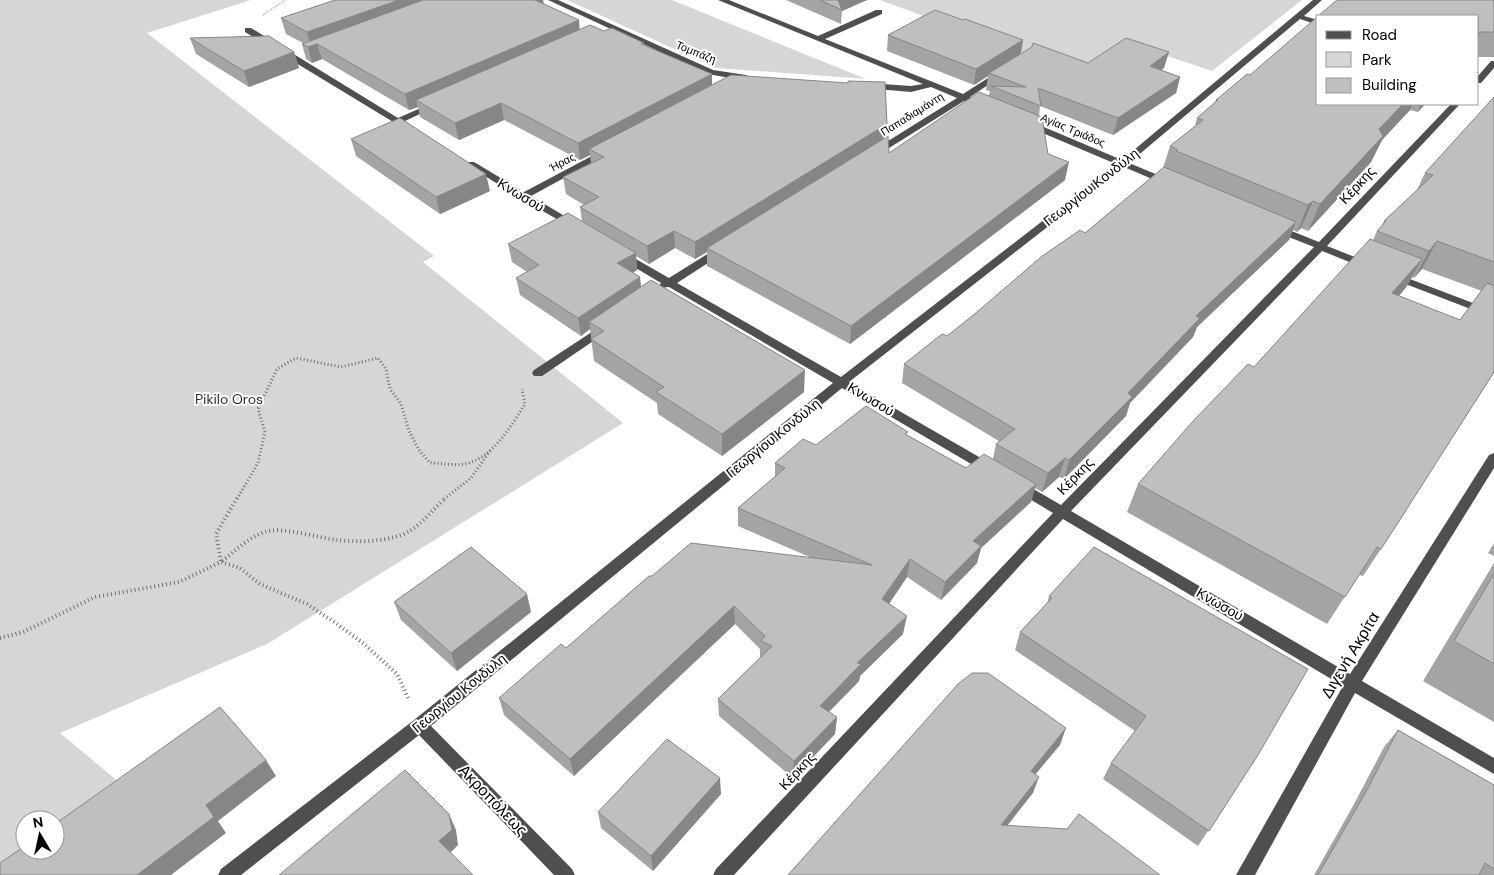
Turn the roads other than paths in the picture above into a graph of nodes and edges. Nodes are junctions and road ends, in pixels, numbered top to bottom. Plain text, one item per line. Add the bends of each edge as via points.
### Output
1 (552, 0) edge
2 (722, 0) edge
3 (752, 0) edge
4 (1318, 0) edge
5 (754, 12) junction
6 (879, 12) dead end
7 (1297, 16) junction
8 (1316, 22) edge
9 (610, 27) junction
10 (248, 30) dead end
11 (601, 31) edge
12 (818, 39) junction
13 (303, 56) dead end
14 (294, 59) junction
15 (1494, 63) edge
16 (1009, 68) edge
17 (1480, 75) edge
18 (1494, 77) edge
19 (932, 84) junction
20 (862, 86) edge
21 (728, 87) edge
22 (963, 97) junction
23 (442, 101) edge
24 (1455, 105) edge
25 (990, 108) edge
26 (1016, 119) edge
27 (398, 121) junction
28 (423, 136) edge
29 (617, 146) edge
30 (862, 160) edge
31 (465, 161) edge
32 (1122, 164) junction
33 (1174, 185) edge
34 (523, 196) junction
35 (1265, 224) edge
36 (583, 232) edge
37 (728, 246) edge
38 (1320, 247) junction
39 (617, 252) edge
40 (669, 283) junction
41 (652, 294) edge
42 (1494, 315) edge
43 (612, 322) edge
44 (538, 373) road end
45 (842, 382) junction
46 (1494, 458) edge
47 (1062, 512) junction
48 (1353, 682) junction
49 (420, 725) junction
50 (1494, 767) edge
51 (227, 875) edge
52 (566, 875) edge
53 (722, 875) edge
54 (1245, 875) edge

1 - 9 street, Τομπάζη
2 - 5 street
3 - 5 street
4 - 7 street, Γεωργίου Κονδύλη
5 - 12 street
6 - 12 street
7 - 8 street
7 - 32 street, Γεωργίου Κονδύλη
9 - 11 street
9 - 21 street, Τομπάζη via 711,72 750,78
10 - 14 street
12 - 19 street
13 - 14 street
14 - 27 street
15 - 17 street
16 - 22 street, Παπαδιαμάντη
17 - 18 street
19 - 20 street via 911,89
19 - 22 street
22 - 25 street
22 - 30 street, Παπαδιαμάντη
23 - 27 street
24 - 38 street, Κέρκης
26 - 32 street, Αγίας Τριάδος
27 - 28 street
29 - 34 street, Ήρας
31 - 34 street, Κνωσού
32 - 33 street, Αγίας Τριάδος
32 - 45 street, Γεωργίου Κονδύλη
34 - 36 street, Κνωσού
35 - 38 street
37 - 40 street
38 - 42 street
38 - 47 street, Κέρκης
39 - 40 street, Κνωσού
40 - 41 street
40 - 45 street, Κνωσού
43 - 44 street
45 - 47 street, Κνωσού
45 - 49 street, Γεωργίου Κονδύλη
46 - 48 street, Διγενή Ακρίτα
47 - 48 street, Κνωσού
47 - 53 street, Κέρκης
48 - 50 street, Κνωσού
48 - 54 street, Διγενή Ακρίτα
49 - 51 street, Γεωργίου Κονδύλη
49 - 52 street, Ακροπόλεως

